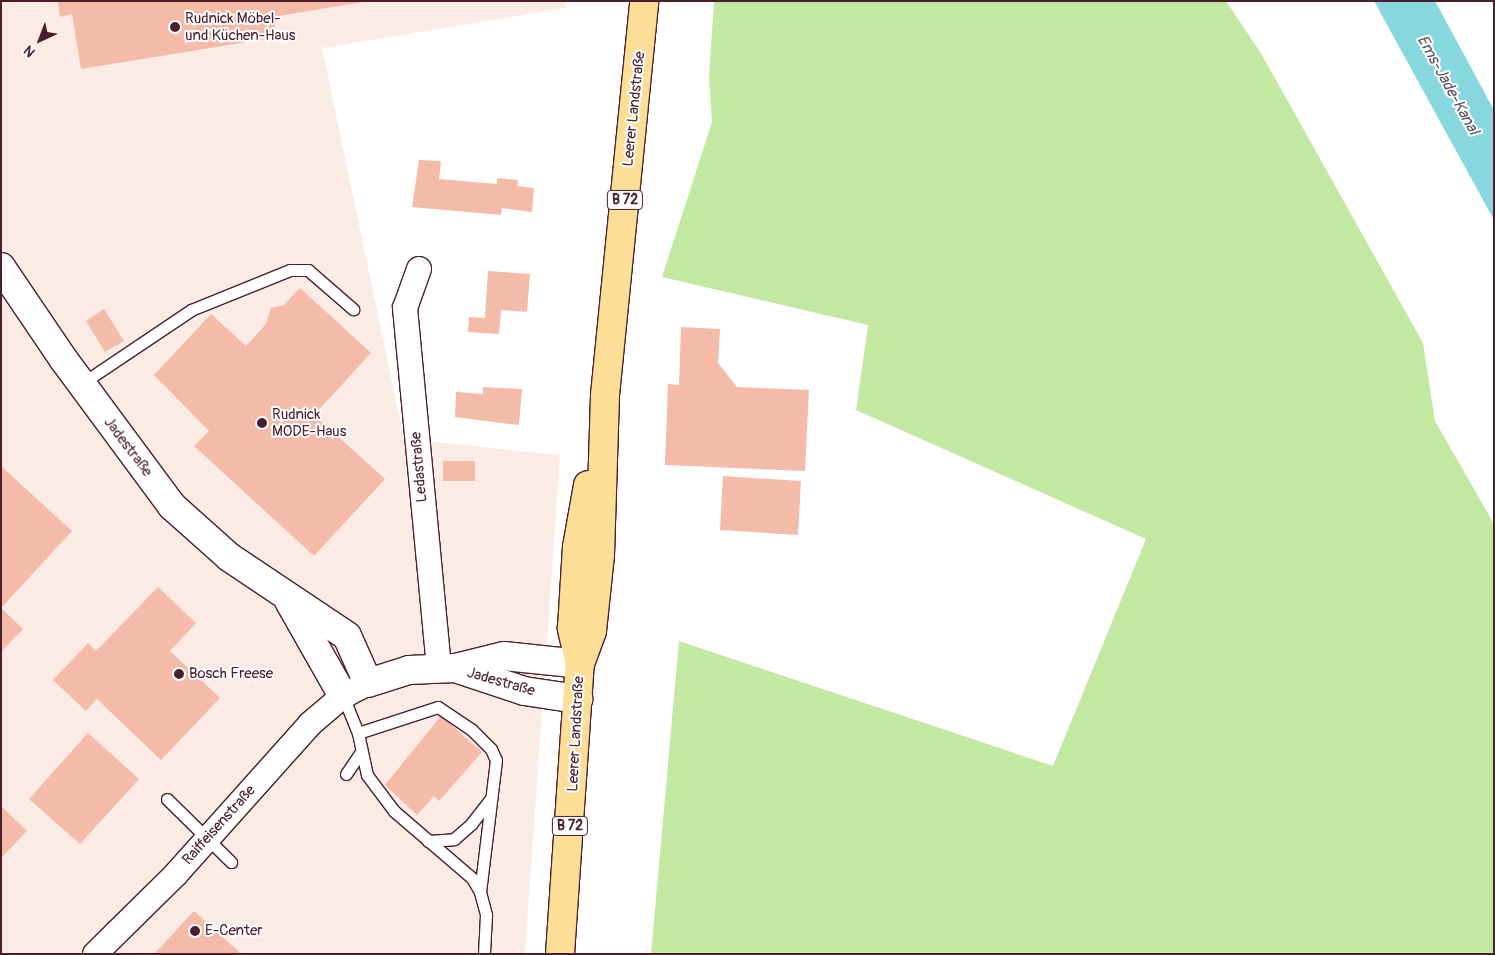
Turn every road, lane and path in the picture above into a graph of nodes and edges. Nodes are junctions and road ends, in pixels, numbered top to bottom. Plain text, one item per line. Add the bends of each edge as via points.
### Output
1 (644, 1) edge
2 (1, 267) edge
3 (419, 269) dead end
4 (353, 309) dead end
5 (81, 384) junction
6 (286, 598) junction
7 (580, 664) junction
8 (447, 668) junction
9 (368, 683) junction
10 (343, 696) junction
11 (578, 699) junction
12 (358, 733) junction
13 (360, 753) junction
14 (346, 774) dead end
15 (492, 796) junction
16 (167, 799) dead end
17 (206, 839) junction
18 (428, 841) junction
19 (231, 862) dead end
20 (480, 892) junction
21 (95, 954) edge
22 (484, 954) edge
23 (560, 954) edge

1 - 7 main road, Leerer Landstraße / B 72 via 605,395 600,555 592,630
2 - 5 street, Jadestraße
3 - 8 street, Ledastraße via 405,308
4 - 5 lane via 308,270 290,270 191,310
5 - 6 street, Jadestraße via 172,506 229,556
6 - 9 street, Jadestraße via 347,636
6 - 10 street, Jadestraße
7 - 8 street, Jadestraße via 504,656
7 - 11 main road, Leerer Landstraße / B 72
8 - 9 street, Jadestraße via 409,670
8 - 11 street, Jadestraße via 524,691
9 - 10 street, Jadestraße
10 - 12 lane
10 - 17 street, Raiffeisenstraße via 310,724
11 - 23 main road, Leerer Landstraße / B 72
12 - 13 lane
12 - 15 lane via 438,707 471,729 491,749 496,760
13 - 14 lane
13 - 18 lane via 367,775 394,811
15 - 18 lane via 471,824 454,839
15 - 20 lane
16 - 17 lane
17 - 19 lane
17 - 21 street, Raiffeisenstraße via 176,874
18 - 20 lane via 472,878
20 - 22 lane via 486,915

